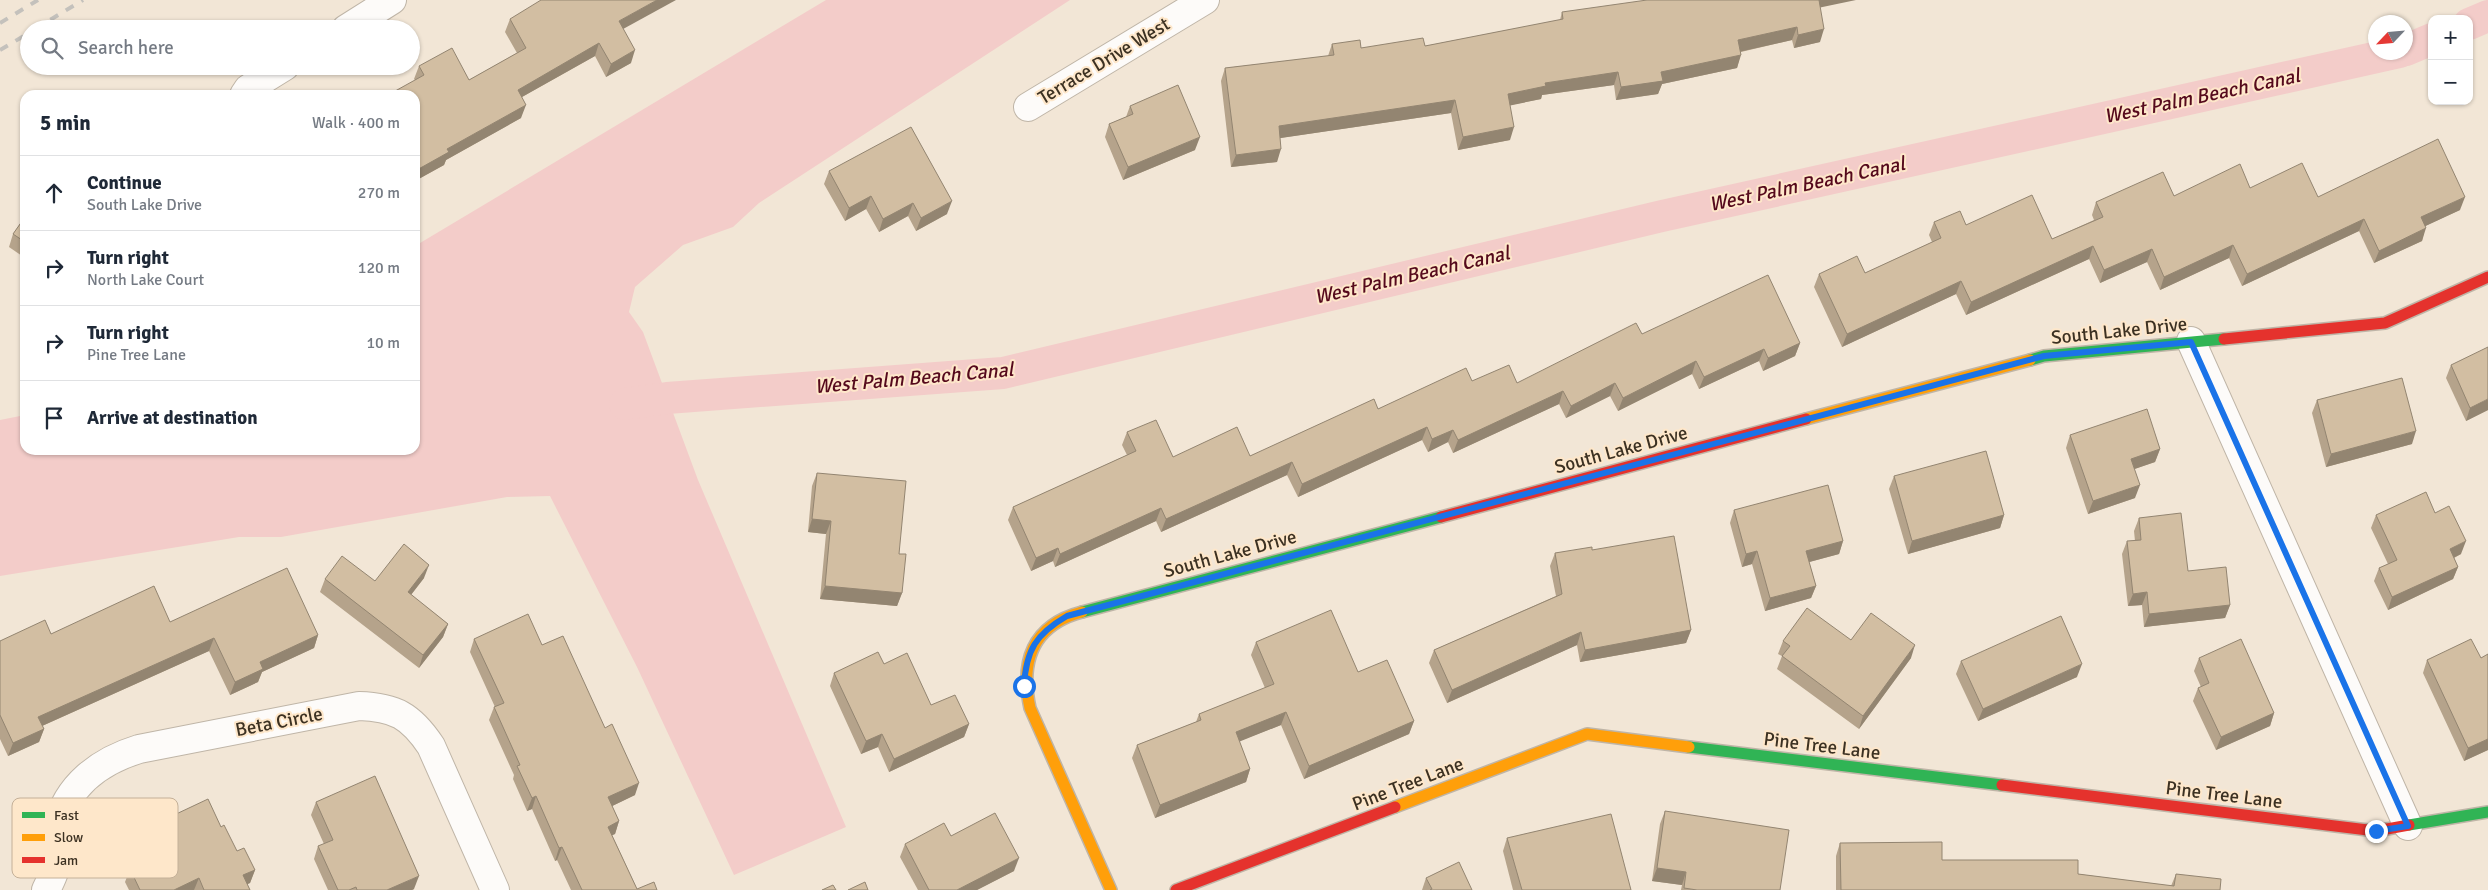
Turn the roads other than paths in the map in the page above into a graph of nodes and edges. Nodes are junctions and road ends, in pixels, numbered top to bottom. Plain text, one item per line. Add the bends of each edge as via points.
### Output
1 (392, 0) edge
2 (1205, 0) edge
3 (360, 20) edge
4 (271, 75) edge
5 (247, 90) edge
6 (1028, 107) dead end
7 (2488, 277) edge
8 (2191, 342) junction
9 (69, 798) edge
10 (2488, 812) edge
11 (2408, 826) junction
12 (495, 890) edge
13 (1111, 890) edge
14 (1176, 890) edge

1 - 3 street
2 - 6 street, Terrace Drive West
4 - 5 street
7 - 8 street, South Lake Drive via 2384,323
8 - 11 street
8 - 13 street, South Lake Drive via 2044,356 1067,616 1048,627 1034,644 1025,664 1024,686 1030,708
9 - 12 street, Beta Circle via 78,784 96,768 116,756 138,749 349,708 381,707 419,728 431,746
10 - 11 street, Pine Tree Lane
11 - 14 street, Pine Tree Lane via 2376,831 1587,734

